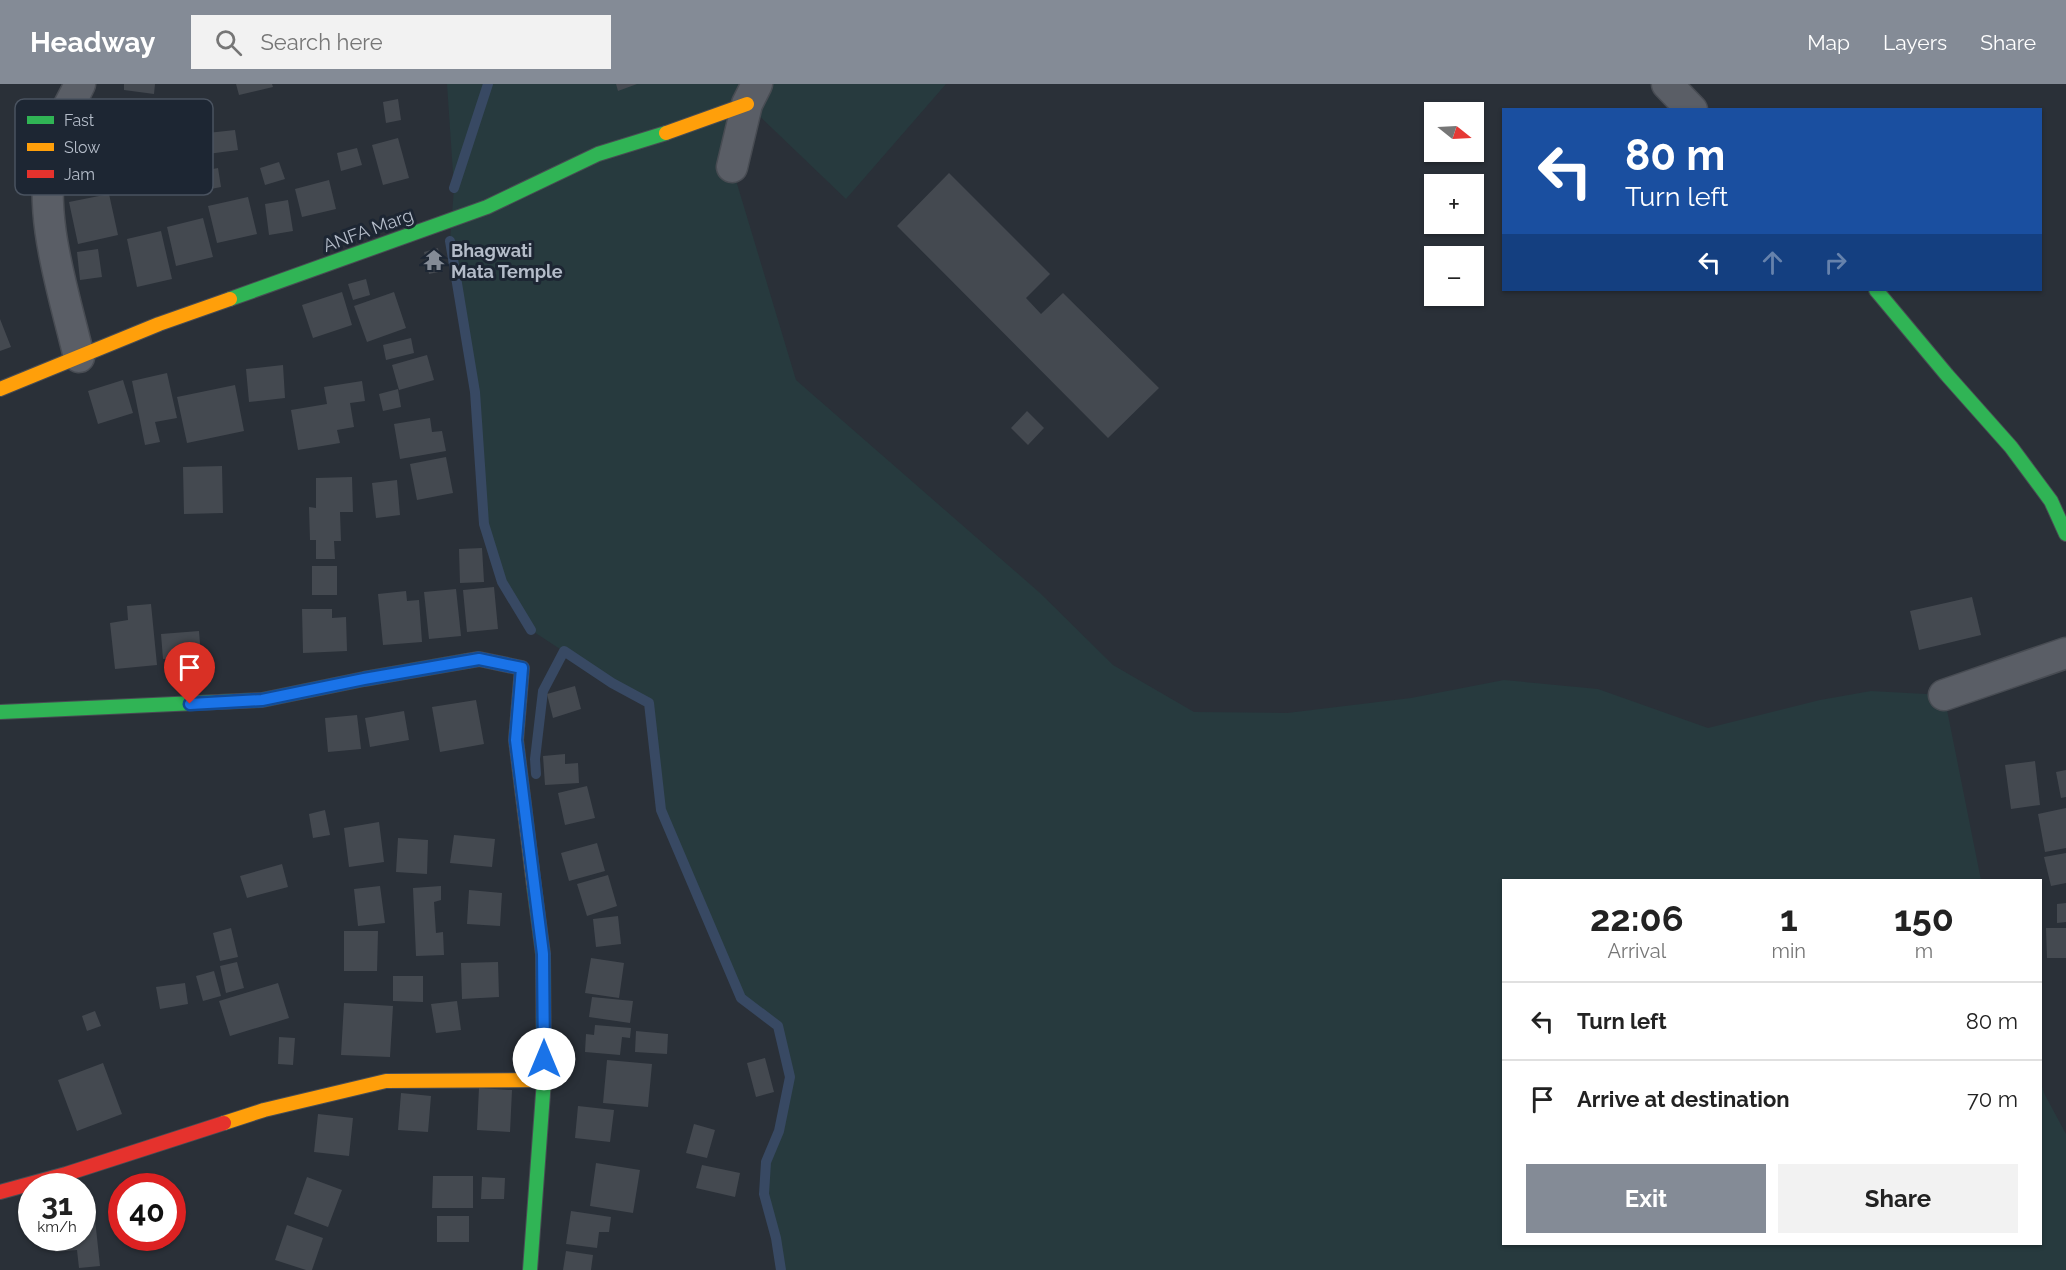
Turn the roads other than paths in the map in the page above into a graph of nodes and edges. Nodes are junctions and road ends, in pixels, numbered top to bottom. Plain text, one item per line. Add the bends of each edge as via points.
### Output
1 (80, 84) edge
2 (1667, 84) edge
3 (752, 94) edge
4 (73, 99) edge
5 (1690, 108) edge
6 (732, 167) dead end
7 (47, 195) edge
8 (1877, 291) edge
9 (79, 357) junction
10 (0, 389) edge
11 (2066, 534) edge
12 (2066, 653) edge
13 (1944, 695) dead end
14 (0, 712) edge
15 (544, 1080) junction
16 (0, 1192) edge
17 (530, 1270) edge

1 - 4 street
2 - 5 street
3 - 6 street
3 - 9 street, ANFA Marg via 663,134 598,154 487,207 159,324
7 - 9 street via 53,248
8 - 11 street via 2011,447 2051,501
9 - 10 street, ANFA Marg
12 - 13 street
14 - 15 street via 262,700 479,659 522,668 516,740 543,954
15 - 16 street via 386,1081 264,1110
15 - 17 street

